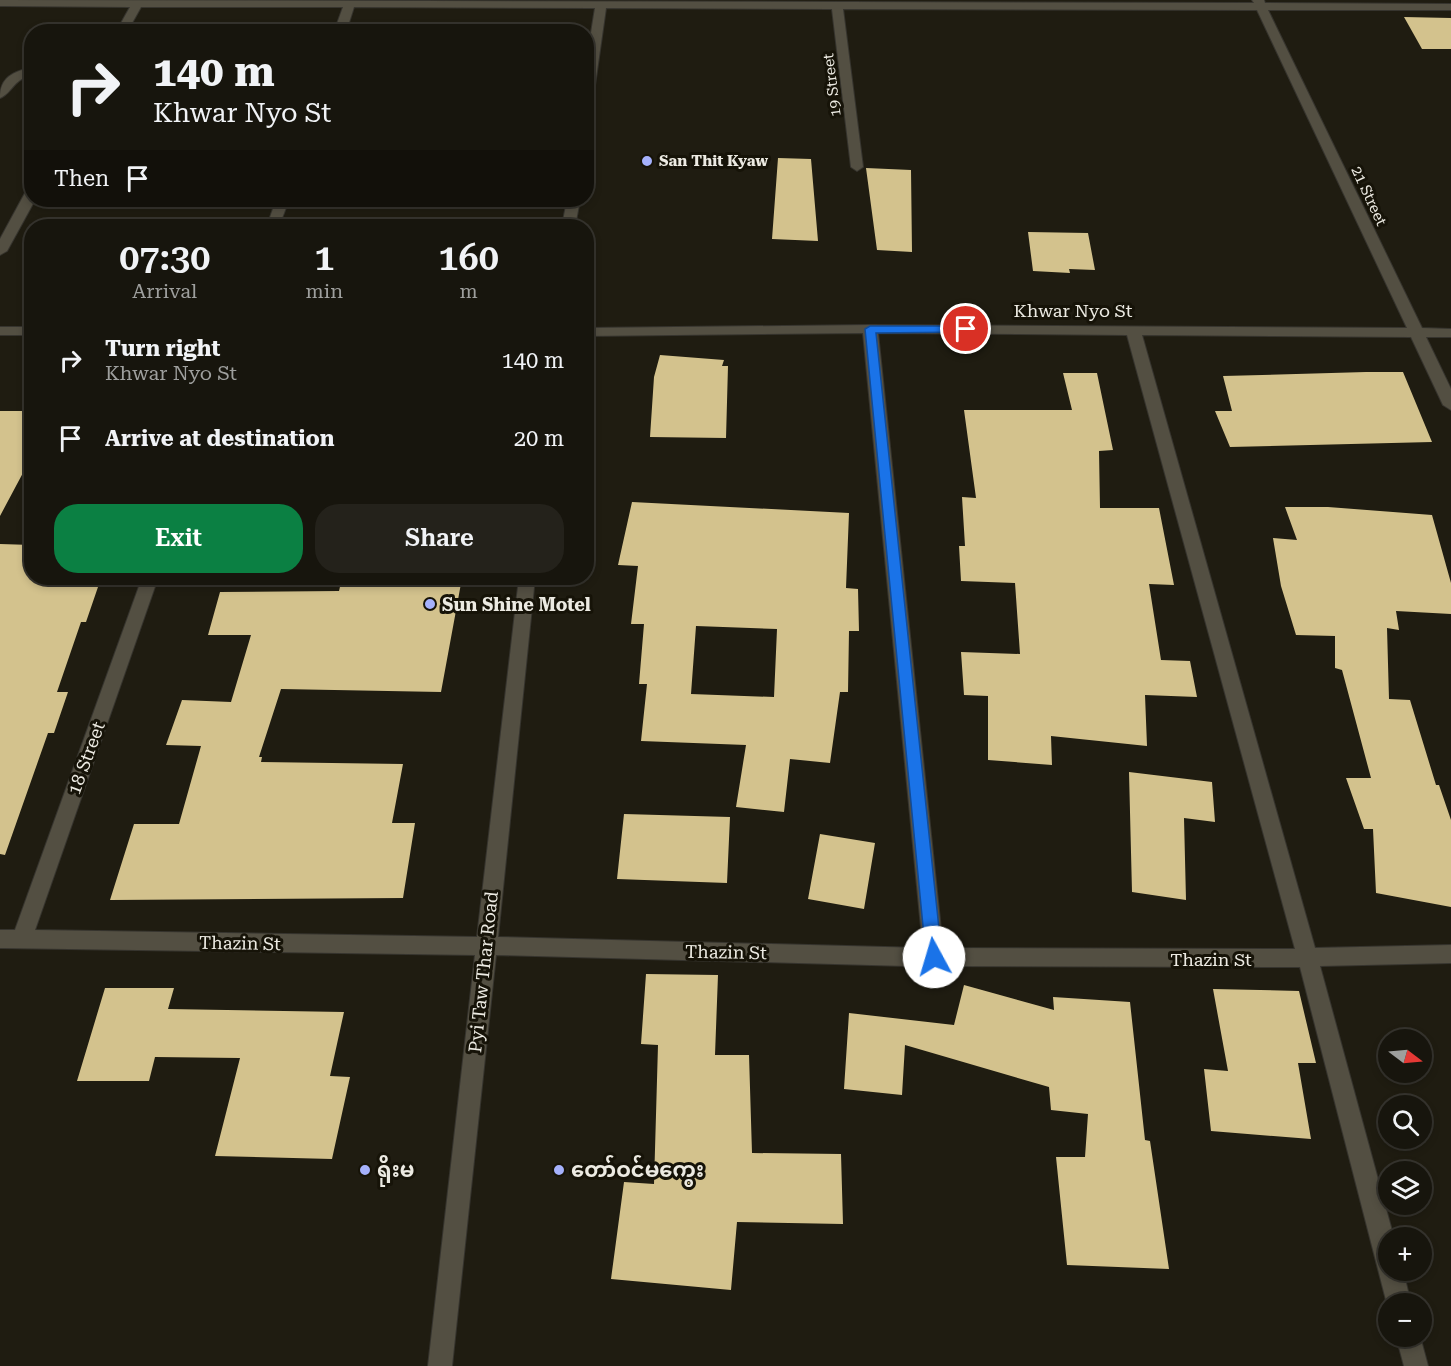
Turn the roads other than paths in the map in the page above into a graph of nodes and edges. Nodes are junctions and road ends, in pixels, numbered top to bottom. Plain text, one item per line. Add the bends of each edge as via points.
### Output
1 (138, 2) edge
2 (350, 2) edge
3 (601, 2) edge
4 (0, 3) edge
5 (837, 3) edge
6 (1054, 3) edge
7 (1260, 3) edge
8 (1451, 7) edge
9 (126, 24) edge
10 (343, 24) edge
11 (594, 51) edge
12 (24, 70) edge
13 (0, 71) edge
14 (24, 72) edge
15 (0, 94) edge
16 (857, 167) dead end
17 (24, 207) edge
18 (0, 251) edge
19 (870, 329) junction
20 (1133, 330) junction
21 (0, 331) edge
22 (24, 331) edge
23 (594, 332) edge
24 (1415, 332) junction
25 (1451, 333) edge
26 (1451, 405) edge
27 (148, 585) edge
28 (526, 585) edge
29 (0, 939) edge
30 (22, 939) junction
31 (485, 947) junction
32 (1451, 954) edge
33 (934, 957) junction
34 (1308, 959) junction
35 (1379, 1227) edge
36 (1411, 1347) edge
37 (440, 1366) edge
38 (1416, 1366) edge

1 - 2 street
1 - 4 street
1 - 9 street
2 - 3 street
2 - 10 street
3 - 5 street
3 - 11 street
5 - 6 street
5 - 16 street, 19 Street
6 - 7 street
7 - 8 street
7 - 24 street, 21 Street
12 - 13 street
14 - 15 street via 14,76
17 - 18 street
19 - 20 street, Khwar Nyo St
19 - 23 street, Khwar Nyo St
19 - 33 street
20 - 24 street, Khwar Nyo St
20 - 34 street
21 - 22 street
24 - 25 street, Khwar Nyo St
24 - 26 street, 21 Street
27 - 30 street, 18 Street
28 - 31 street, Pyi Taw Thar Road
29 - 30 street, Thazin St
30 - 31 street, Thazin St
31 - 33 street, Thazin St
31 - 37 street, Pyi Taw Thar Road
32 - 34 street, Thazin St
33 - 34 street, Thazin St
34 - 35 street
36 - 38 street

